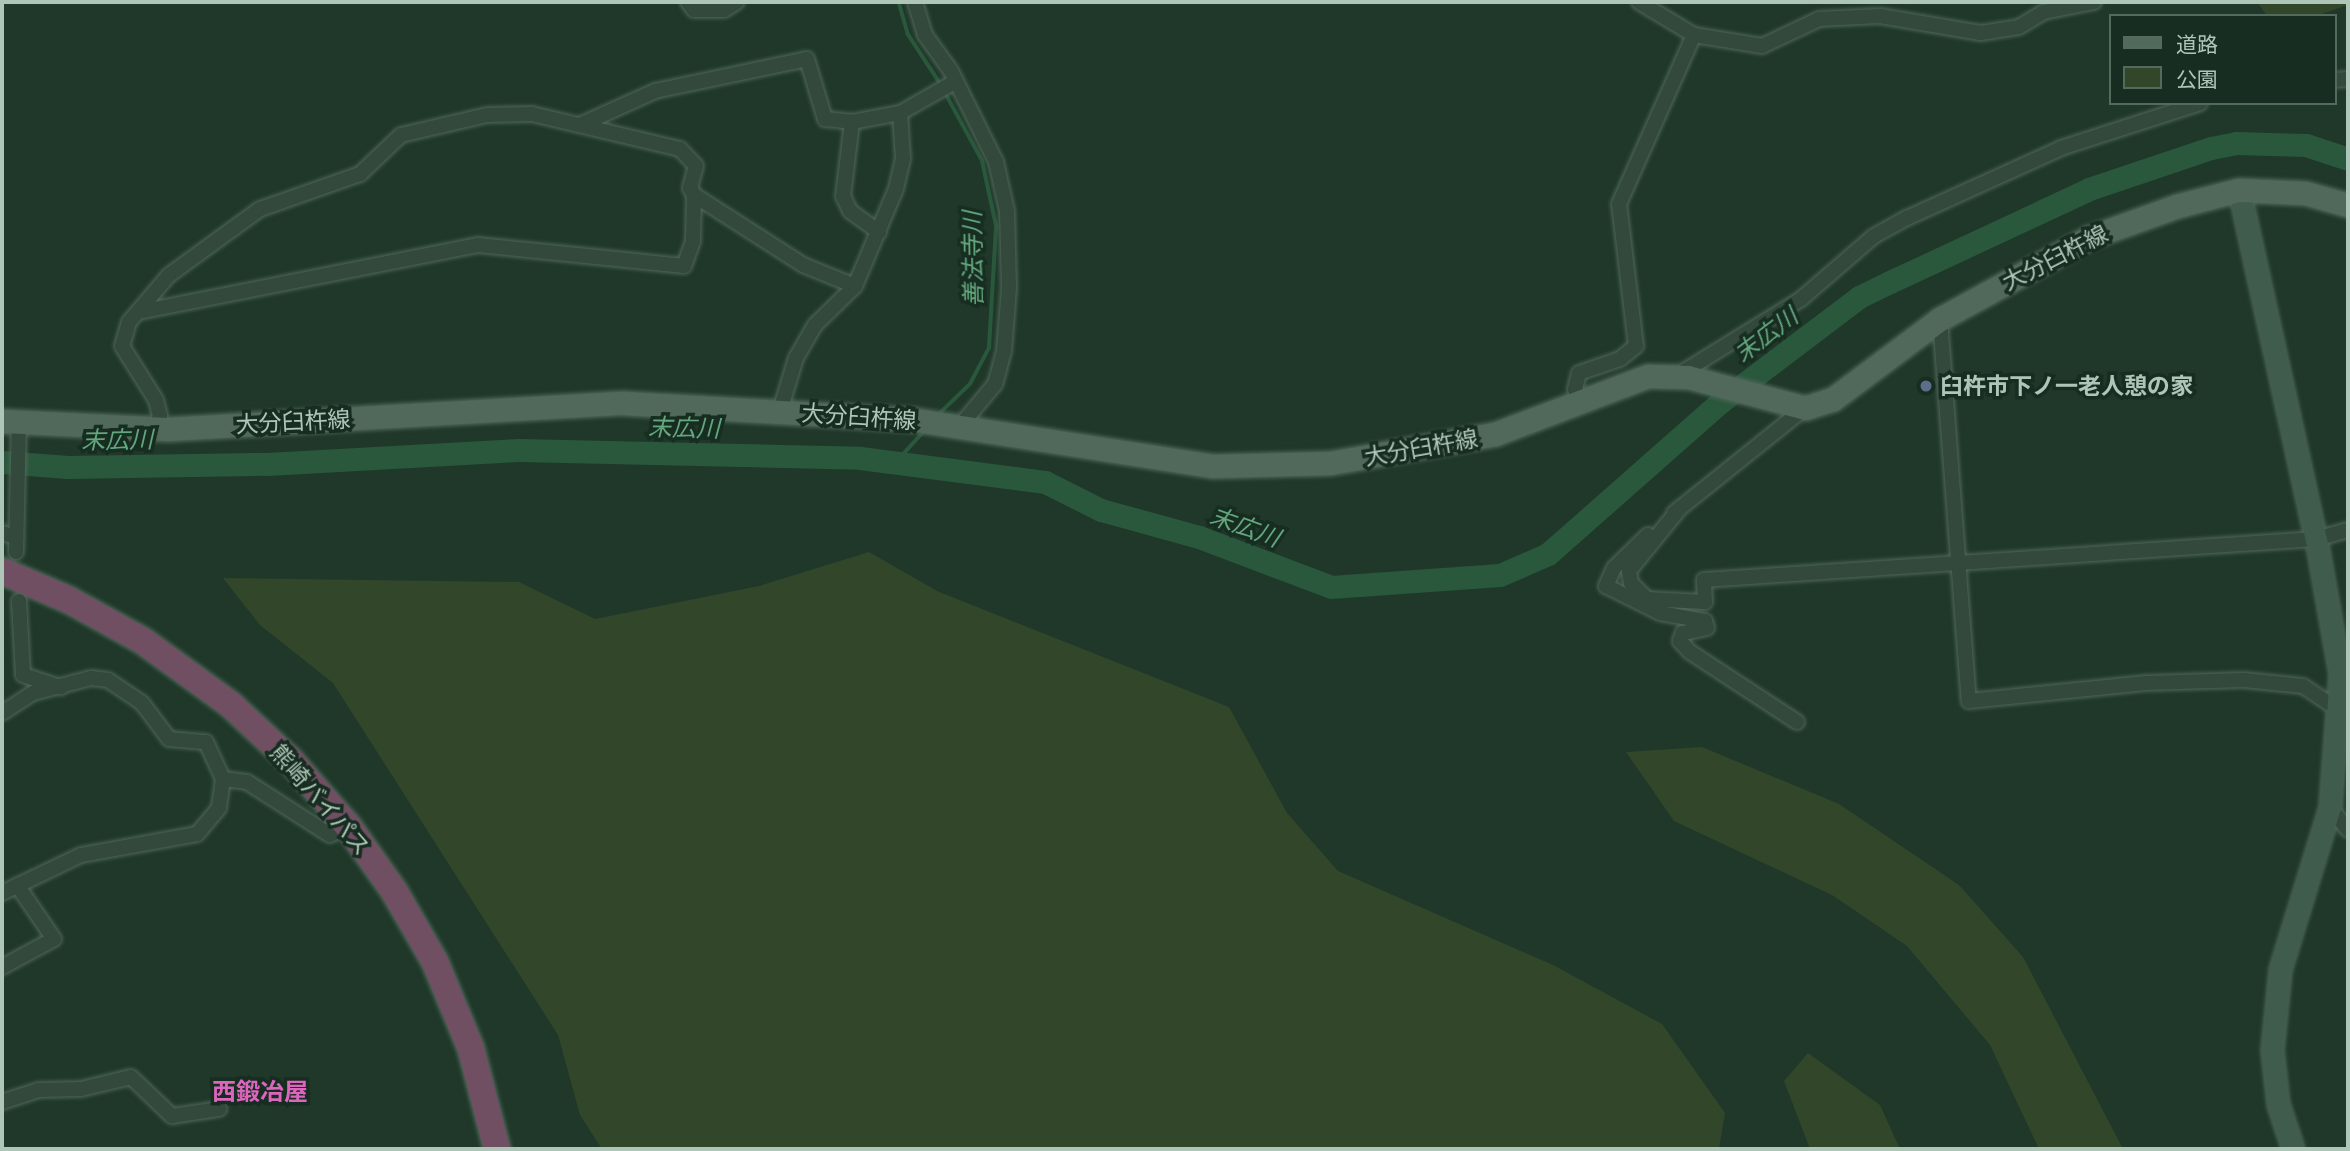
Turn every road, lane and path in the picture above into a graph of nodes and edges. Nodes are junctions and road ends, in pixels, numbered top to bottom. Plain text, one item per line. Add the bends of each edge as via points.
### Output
1 (688, 2) edge
2 (737, 2) edge
3 (915, 2) edge
4 (1639, 2) edge
5 (2094, 2) edge
6 (1694, 34) junction
7 (954, 83) junction
8 (2194, 105) edge
9 (900, 113) junction
10 (852, 121) junction
11 (582, 124) junction
12 (2239, 190) junction
13 (694, 195) junction
14 (2348, 205) edge
15 (879, 232) junction
16 (855, 286) junction
17 (139, 312) junction
18 (1940, 318) junction
19 (1688, 377) junction
20 (1581, 403) junction
21 (1798, 407) junction
22 (780, 411) junction
23 (956, 426) junction
24 (13, 427) edge
25 (156, 428) junction
26 (1680, 508) junction
27 (2348, 530) edge
28 (2, 533) edge
29 (2316, 539) junction
30 (11, 553) edge
31 (1958, 563) junction
32 (19, 601) dead end
33 (62, 687) junction
34 (2343, 708) edge
35 (2, 713) edge
36 (1797, 722) dead end
37 (223, 779) junction
38 (2330, 807) junction
39 (348, 826) junction
40 (2348, 830) edge
41 (17, 885) junction
42 (2, 893) edge
43 (2, 967) edge
44 (2, 1102) edge
45 (219, 1109) dead end
46 (498, 1149) edge
47 (2293, 1149) edge

1 - 2 street via 694,10 724,10
3 - 7 street via 925,35
4 - 6 street
5 - 6 street via 2045,12 2019,27 1981,33 1880,16 1819,19 1762,46
6 - 20 street via 1619,205 1636,346 1620,359 1579,373 1575,389
7 - 9 street
7 - 23 street via 1002,178 1009,288 998,376
8 - 19 street via 2074,143 1907,218 1874,236 1801,299
9 - 10 street
9 - 15 street via 903,170
10 - 11 street via 821,115 807,59 664,88
10 - 15 street via 843,196 850,211
11 - 13 street via 685,153 696,166 690,188
11 - 17 street via 532,114 487,115 401,135 360,174 260,209 169,275
12 - 14 main road, 大分臼杵線 via 2305,193
12 - 18 main road, 大分臼杵線 via 2177,206 2088,238
12 - 29 street
13 - 16 street via 803,265
13 - 17 street via 694,241 684,266 478,245
15 - 16 street
16 - 22 street via 815,324 792,368
17 - 25 street via 129,322 122,346 156,400 160,416
18 - 21 main road, 大分臼杵線 via 1833,399
18 - 31 street
19 - 20 main road, 大分臼杵線 via 1635,379
19 - 21 main road
20 - 23 main road, 大分臼杵線 via 1549,418 1443,446 1330,463 1260,467 1213,466
21 - 26 street
22 - 23 main road, 大分臼杵線
22 - 25 main road, 大分臼杵線 via 624,403
24 - 25 main road, 大分臼杵線
24 - 30 street via 17,508
26 - 31 street via 1629,571 1631,583 1647,599 1705,602 1704,580
26 - 36 street via 1629,551 1606,586 1660,613 1705,621 1707,628 1683,633 1680,641
27 - 29 street
28 - 30 street
29 - 31 street
29 - 34 street
30 - 39 highway, 熊崎バイパス via 69,600 143,641 231,705 291,761
31 - 34 street via 1969,701 2146,683 2244,680 2303,686
32 - 33 street via 23,675
33 - 35 street via 24,697
33 - 37 street via 91,678 116,684 142,703 169,739 206,742
34 - 38 street
37 - 39 street via 247,782 330,835
37 - 41 street via 219,808 197,834 80,855
38 - 40 street
38 - 47 street via 2280,970 2272,1050 2278,1104
39 - 46 highway, 熊崎バイパス via 394,891 435,962 471,1049
41 - 42 street
41 - 43 street via 54,939
44 - 45 street via 39,1090 80,1089 131,1077 172,1116

